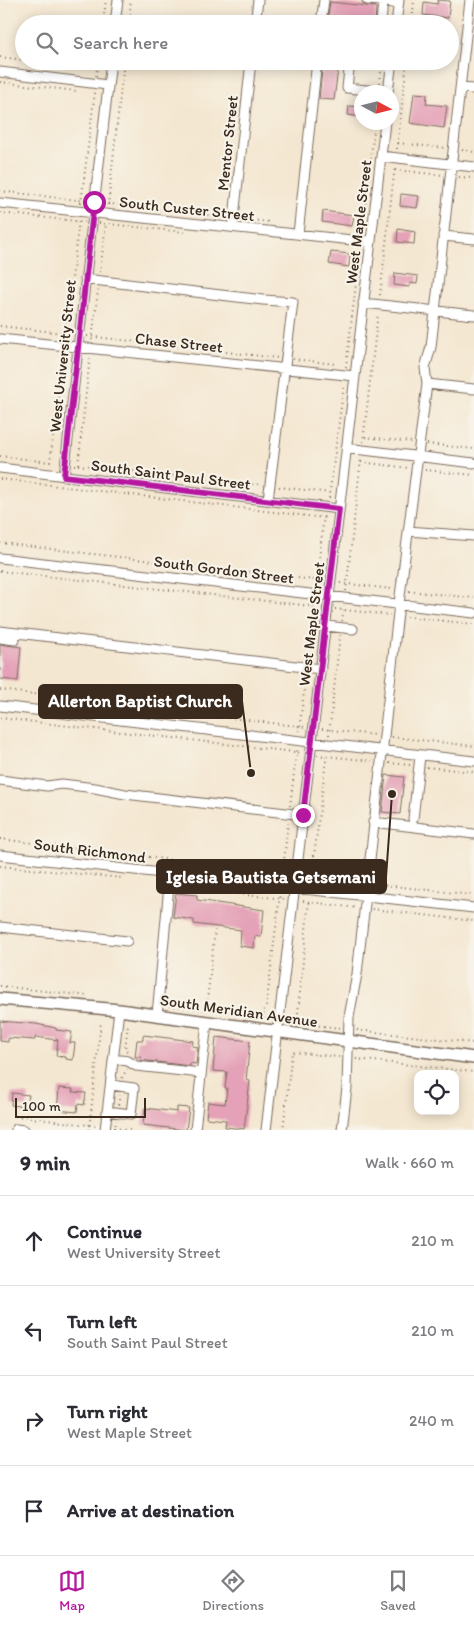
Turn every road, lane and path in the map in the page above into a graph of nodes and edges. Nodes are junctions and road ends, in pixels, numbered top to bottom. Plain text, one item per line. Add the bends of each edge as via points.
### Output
1 (106, 0) edge
2 (118, 0) edge
3 (131, 0) edge
4 (258, 0) edge
5 (324, 0) edge
6 (367, 0) edge
7 (414, 0) edge
8 (470, 0) edge
9 (383, 2) junction
10 (399, 2) edge
11 (104, 15) edge
12 (116, 15) edge
13 (130, 15) edge
14 (256, 15) edge
15 (322, 15) edge
16 (382, 15) edge
17 (397, 15) edge
18 (413, 15) edge
19 (0, 57) edge
20 (15, 59) edge
21 (97, 70) edge
22 (110, 70) edge
23 (250, 70) edge
24 (316, 70) edge
25 (349, 70) edge
26 (383, 70) edge
27 (389, 70) edge
28 (406, 70) edge
29 (0, 72) edge
30 (0, 82) edge
31 (96, 83) junction
32 (108, 84) junction
33 (384, 85) edge
34 (386, 85) edge
35 (460, 88) junction
36 (354, 89) edge
37 (474, 89) edge
38 (85, 92) dead end
39 (374, 130) edge
40 (384, 130) edge
41 (398, 143) junction
42 (453, 149) junction
43 (474, 152) edge
44 (381, 156) junction
45 (396, 158) junction
46 (451, 164) junction
47 (474, 167) edge
48 (395, 170) junction
49 (450, 176) junction
50 (474, 178) edge
51 (0, 191) edge
52 (81, 200) junction
53 (94, 202) junction
54 (0, 203) edge
55 (80, 211) junction
56 (93, 213) junction
57 (234, 218) junction
58 (271, 222) dead end
59 (233, 227) junction
60 (298, 234) junction
61 (443, 236) junction
62 (474, 239) edge
63 (361, 241) junction
64 (371, 242) junction
65 (85, 279) junction
66 (363, 304) junction
67 (379, 305) junction
68 (434, 311) junction
69 (474, 315) edge
70 (0, 326) edge
71 (65, 333) junction
72 (80, 335) junction
73 (0, 339) edge
74 (64, 345) junction
75 (79, 347) junction
76 (285, 358) junction
77 (337, 364) dead end
78 (284, 369) junction
79 (345, 375) junction
80 (355, 376) junction
81 (427, 384) junction
82 (474, 389) edge
83 (346, 448) junction
84 (362, 450) junction
85 (0, 456) edge
86 (418, 457) junction
87 (474, 463) edge
88 (78, 465) dead end
89 (0, 468) edge
90 (64, 476) junction
91 (0, 480) edge
92 (270, 486) junction
93 (331, 493) junction
94 (268, 500) junction
95 (326, 507) junction
96 (339, 509) junction
97 (324, 518) junction
98 (408, 531) junction
99 (474, 536) edge
100 (0, 543) edge
101 (0, 558) edge
102 (0, 571) edge
103 (317, 580) junction
104 (331, 582) junction
105 (347, 584) junction
106 (401, 590) junction
107 (315, 595) junction
108 (329, 596) junction
109 (345, 598) junction
110 (474, 598) edge
111 (399, 604) junction
112 (314, 606) junction
113 (328, 608) junction
114 (344, 610) junction
115 (474, 613) edge
116 (398, 616) junction
117 (474, 624) edge
118 (326, 626) junction
119 (341, 628) junction
120 (353, 630) dead end
121 (0, 631) edge
122 (0, 638) edge
123 (15, 640) dead end
124 (307, 667) junction
125 (321, 669) junction
126 (0, 690) edge
127 (0, 706) edge
128 (0, 718) edge
129 (300, 726) junction
130 (314, 728) junction
131 (329, 730) junction
132 (384, 736) junction
133 (298, 742) junction
134 (312, 744) junction
135 (328, 745) junction
136 (474, 746) edge
137 (281, 751) dead end
138 (382, 752) junction
139 (420, 756) junction
140 (474, 761) edge
141 (0, 780) edge
142 (290, 814) junction
143 (303, 815) junction
144 (413, 819) dead end
145 (373, 822) junction
146 (474, 834) edge
147 (0, 840) edge
148 (0, 855) edge
149 (267, 872) dead end
150 (170, 875) junction
151 (281, 887) junction
152 (294, 889) junction
153 (310, 890) junction
154 (364, 896) junction
155 (474, 908) edge
156 (0, 926) edge
157 (215, 930) dead end
158 (127, 941) dead end
159 (0, 999) edge
160 (119, 1010) junction
161 (157, 1016) junction
162 (207, 1016) junction
163 (266, 1019) dead end
164 (101, 1020) dead end
165 (128, 1024) dead end
166 (349, 1029) junction
167 (277, 1032) junction
168 (349, 1042) junction
169 (474, 1043) edge
170 (474, 1058) edge
171 (114, 1059) junction
172 (130, 1061) junction
173 (201, 1073) junction
174 (110, 1085) junction
175 (121, 1086) junction
176 (107, 1111) junction
177 (117, 1112) junction
178 (15, 1116) dead end
179 (89, 1125) junction
180 (105, 1128) edge
181 (115, 1129) edge
182 (89, 1130) edge
183 (131, 1130) edge
184 (195, 1130) edge
185 (266, 1130) edge
186 (342, 1130) edge
187 (347, 1130) edge

1 - 11 path
2 - 12 street
3 - 13 path
4 - 14 street
5 - 15 street
6 - 9 street
7 - 18 path
8 - 35 street
9 - 10 street
9 - 16 street
10 - 17 street
19 - 20 path
21 - 31 path
22 - 32 street, West University Street
23 - 57 street, Mentor Street
24 - 60 street
25 - 36 street via 347,88
26 - 33 path
27 - 34 street
28 - 41 path
29 - 31 street
30 - 38 path
31 - 32 street
31 - 52 path
32 - 53 street, West University Street
35 - 37 street
35 - 42 street
39 - 63 path
40 - 44 street, West Maple Street
41 - 42 path
41 - 45 path
42 - 43 path
42 - 46 street
44 - 45 street
44 - 64 street, West Maple Street
45 - 46 street
45 - 48 path
46 - 47 street
46 - 49 street
48 - 49 path
48 - 67 path
49 - 50 path
49 - 61 street
51 - 52 path
52 - 53 path
52 - 55 path
53 - 56 street, West University Street
53 - 57 path
54 - 55 street, South Custer Street
55 - 56 street, South Custer Street
55 - 71 path
56 - 59 street, South Custer Street
56 - 65 street, West University Street
57 - 58 path
57 - 59 street, Mentor Street
59 - 60 street, South Custer Street
60 - 63 street, South Custer Street
61 - 62 street
61 - 68 street
63 - 64 street, South Custer Street
63 - 79 path
64 - 66 street, West Maple Street
65 - 72 street, West University Street
65 - 76 street via 293,302
66 - 67 street
66 - 80 street, West Maple Street
67 - 68 street
67 - 84 path
68 - 69 street
68 - 81 street via 425,368
70 - 71 path
71 - 72 path
71 - 74 path
72 - 75 street, West University Street
72 - 76 path
73 - 74 street, Chase Street
74 - 75 street, Chase Street
74 - 85 path via 50,462
75 - 78 street, Chase Street
75 - 90 street, West University Street
76 - 77 path
76 - 78 street
78 - 79 street, Chase Street
78 - 92 street
79 - 80 street, Chase Street
79 - 93 path
80 - 83 street, West Maple Street
81 - 82 street
81 - 86 street
83 - 84 street
83 - 96 street, West Maple Street
84 - 86 street
84 - 105 path
86 - 87 street
86 - 98 street
88 - 92 path
89 - 90 street, South Saint Paul Street
90 - 94 street, South Saint Paul Street
91 - 97 path
92 - 93 path
92 - 94 street
93 - 95 path
94 - 95 street, South Saint Paul Street
95 - 96 street, South Saint Paul Street
95 - 97 path
96 - 104 street, West Maple Street
97 - 103 path
98 - 99 street
98 - 106 street
100 - 103 path
101 - 107 street, South Gordon Street
102 - 112 path
103 - 104 path
103 - 107 path
104 - 105 path
104 - 108 street, West Maple Street
105 - 106 path
105 - 109 path
106 - 110 path
106 - 111 street
107 - 108 street, South Gordon Street
107 - 112 path
108 - 109 street, South Gordon Street
108 - 113 street, West Maple Street
109 - 111 street, South Gordon Street
109 - 114 path
111 - 115 street, South Gordon Street
111 - 116 street
112 - 113 path
112 - 124 path
113 - 114 path
113 - 118 street, West Maple Street
114 - 116 path
114 - 119 path
116 - 117 path
116 - 132 street
118 - 119 street
118 - 125 street, West Maple Street
119 - 120 street
119 - 131 path
121 - 124 street
122 - 123 street
124 - 125 street
124 - 129 path
125 - 130 street, West Maple Street
126 - 129 path
127 - 133 street
128 - 137 path
129 - 130 path
129 - 133 path
130 - 131 path
130 - 134 street, West Maple Street
131 - 132 path
131 - 135 path
132 - 136 path
132 - 138 street
133 - 134 street
133 - 142 path
134 - 135 street
134 - 143 street, West Maple Street
135 - 138 street
135 - 153 path
138 - 139 street
138 - 145 street
139 - 140 street
139 - 144 street
141 - 142 street via 47,786 62,784
142 - 143 street
142 - 151 path
143 - 152 street, West Maple Street
145 - 146 street
145 - 154 street
147 - 149 path
148 - 150 street, South Richmond
150 - 151 street, South Richmond
150 - 161 street
151 - 152 street, South Richmond
151 - 163 path via 266,1008 262,1012
152 - 153 street, South Richmond
152 - 167 street, West Maple Street
153 - 154 street, South Richmond
153 - 166 path via 295,1023
154 - 155 street, South Richmond
154 - 166 street
156 - 158 street
157 - 162 path
159 - 160 main road, South Meridian Avenue
160 - 161 main road, South Meridian Avenue
160 - 171 street
161 - 162 main road, South Meridian Avenue
162 - 167 main road, South Meridian Avenue
162 - 173 street
164 - 179 path
165 - 172 path via 125,1049 130,1054
166 - 168 street
166 - 169 path
167 - 168 main road, South Meridian Avenue
167 - 185 street, West Maple Street
168 - 170 main road, South Meridian Avenue
168 - 186 street
171 - 172 street
171 - 174 street
172 - 173 street via 136,1066
172 - 175 path
173 - 184 street
174 - 175 street
174 - 176 street
175 - 177 path
175 - 177 street via 134,1088 131,1114
176 - 177 street
176 - 180 street
177 - 181 path
178 - 179 path
179 - 180 path
179 - 182 path
180 - 181 path
181 - 183 path
186 - 187 street

